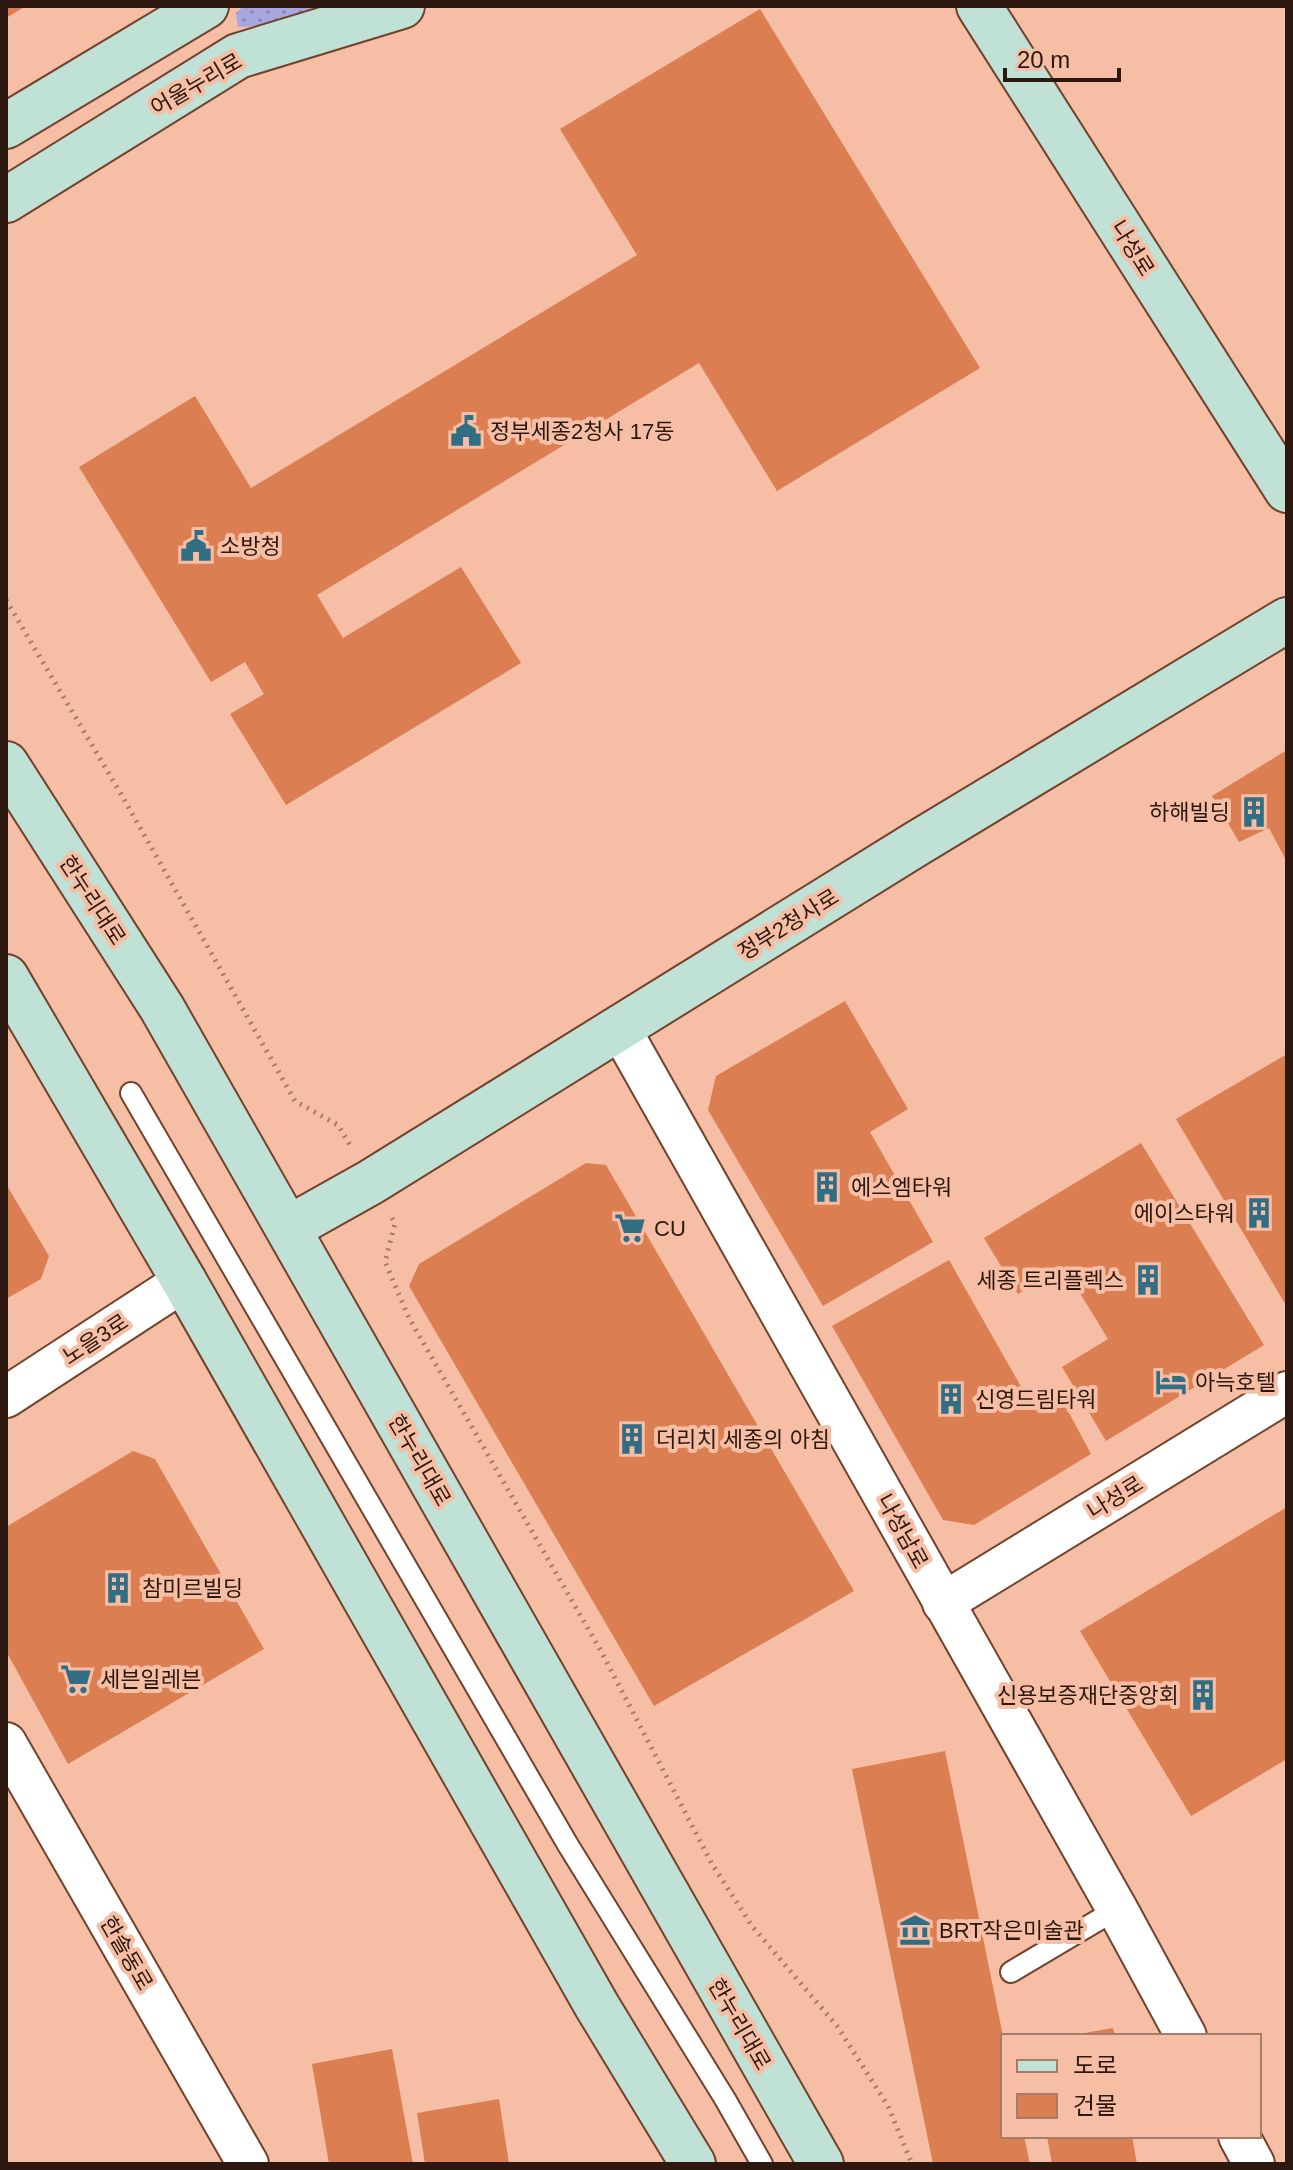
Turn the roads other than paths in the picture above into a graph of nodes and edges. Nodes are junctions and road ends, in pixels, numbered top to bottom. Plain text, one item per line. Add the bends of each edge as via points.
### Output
1 (206, 6) edge
2 (402, 6) edge
3 (979, 6) edge
4 (6, 126) edge
5 (6, 200) edge
6 (1287, 490) edge
7 (1287, 620) edge
8 (6, 764) edge
9 (6, 977) edge
10 (619, 1027) junction
11 (131, 1093) dead end
12 (289, 1228) junction
13 (184, 1281) junction
14 (1287, 1392) edge
15 (6, 1397) edge
16 (943, 1603) junction
17 (6, 1743) edge
18 (1117, 1909) junction
19 (1011, 1972) dead end
20 (1185, 2034) edge
21 (1240, 2138) edge
22 (248, 2164) edge
23 (693, 2164) edge
24 (762, 2164) edge
25 (821, 2164) edge
26 (1254, 2164) edge

1 - 4 street
2 - 5 street, 어울누리로 via 238,56
3 - 6 street, 나성로
7 - 10 street, 정부2청사로
8 - 12 street, 한누리대로 via 162,1008
9 - 13 street
10 - 12 street, 정부2청사로
10 - 16 street, 나성남로
11 - 24 lane via 568,1845
12 - 25 street, 한누리대로
13 - 15 street, 노을3로
13 - 23 street via 597,2006
14 - 16 street, 나성로
16 - 18 street, 나성남로
17 - 22 street, 한솔동로
18 - 19 lane
18 - 20 street, 나성남로
21 - 26 street

